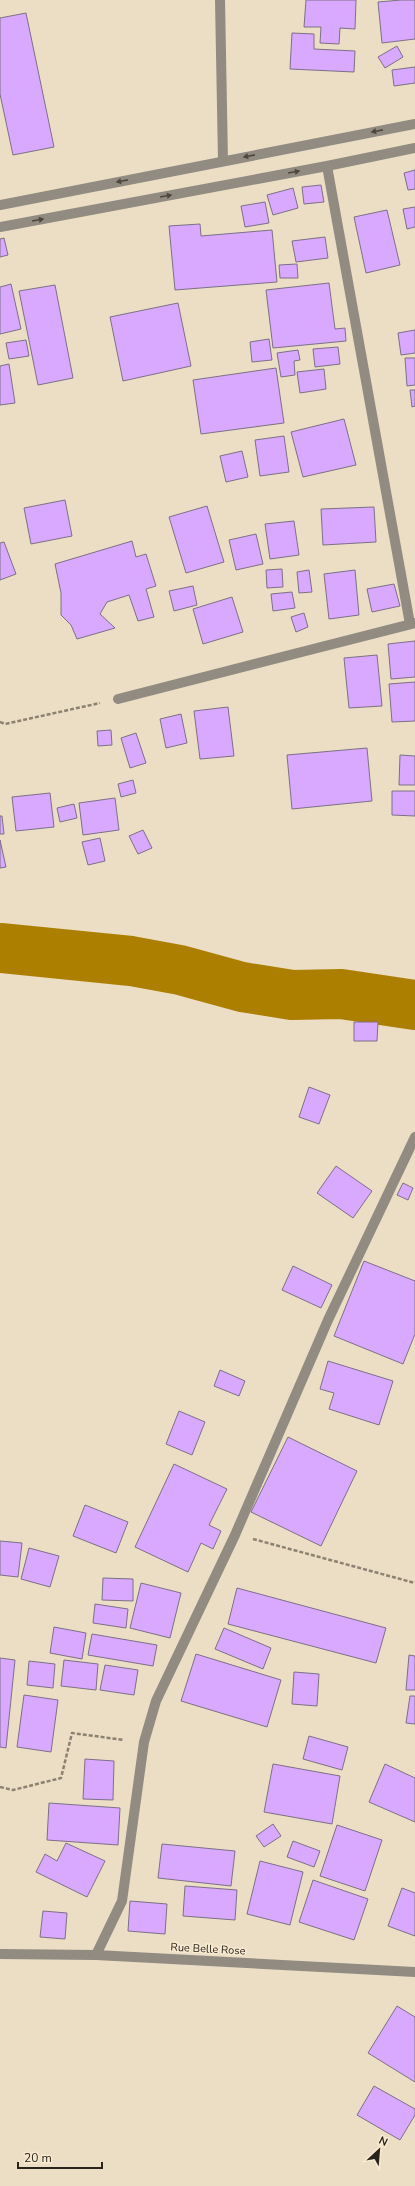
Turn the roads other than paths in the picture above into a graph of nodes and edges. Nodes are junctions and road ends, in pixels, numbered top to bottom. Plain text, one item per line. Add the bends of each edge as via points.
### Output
1 (220, 0) edge
2 (415, 124) edge
3 (415, 148) edge
4 (223, 162) junction
5 (327, 166) junction
6 (0, 205) edge
7 (0, 227) edge
8 (412, 623) edge
9 (118, 699) road end
10 (415, 1137) edge
11 (0, 1954) edge
12 (96, 1955) junction
13 (415, 1972) edge

1 - 4 street
2 -> 4 street
3 - 5 street
4 -> 6 street
7 -> 5 street
5 - 8 street
8 - 9 street
10 - 12 street via 328,1320 236,1535 156,1701 144,1742 122,1901
11 - 12 street, Rue Belle Rose
12 - 13 street, Rue Belle Rose

